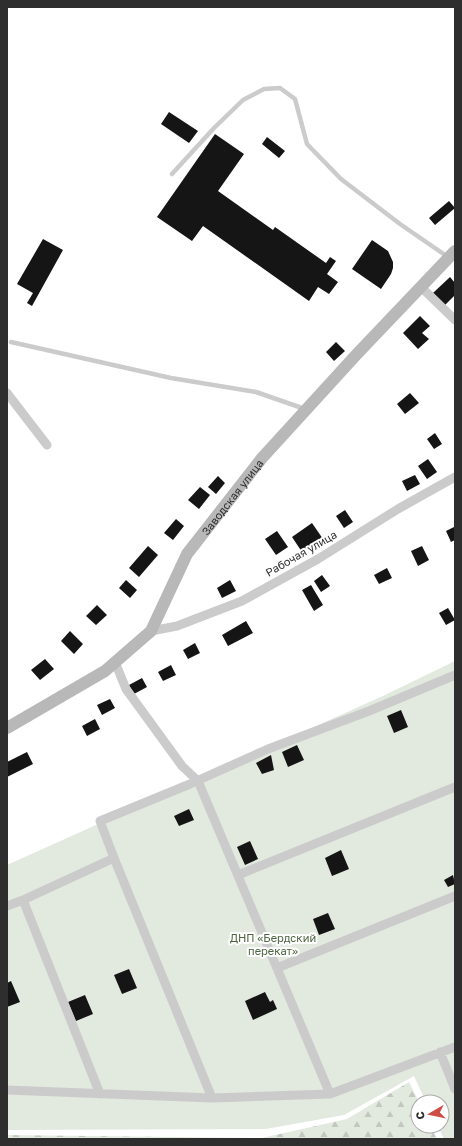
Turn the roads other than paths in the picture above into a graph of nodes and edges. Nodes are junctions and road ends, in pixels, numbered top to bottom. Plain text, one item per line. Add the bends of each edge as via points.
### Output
1 (172, 174) dead end
2 (452, 255) edge
3 (421, 287) junction
4 (455, 320) edge
5 (11, 342) dead end
6 (7, 393) edge
7 (306, 410) junction
8 (47, 444) dead end
9 (455, 476) edge
10 (151, 631) junction
11 (115, 662) junction
12 (455, 675) edge
13 (7, 728) edge
14 (198, 781) junction
15 (455, 787) edge
16 (114, 858) junction
17 (238, 875) junction
18 (455, 896) edge
19 (23, 900) junction
20 (7, 906) edge
21 (277, 968) junction
22 (455, 1047) edge
23 (440, 1052) junction
24 (455, 1089) edge
25 (7, 1090) edge
26 (100, 1094) junction
27 (330, 1094) junction
28 (212, 1098) junction

1 - 2 lane via 243,100 264,89 280,88 295,99 307,144 341,179 400,224
2 - 3 street, Заводская улица
3 - 4 street
3 - 7 street, Заводская улица
5 - 7 lane via 171,378 256,392
6 - 8 street
7 - 10 street, Заводская улица via 262,458 187,554
9 - 10 street, Рабочая улица via 318,559 242,601 177,626
10 - 11 street, Заводская улица
11 - 13 street, Заводская улица via 105,671
11 - 14 street via 126,689 182,766
12 - 14 street via 268,749
14 - 16 street via 100,821
14 - 17 street
15 - 17 street
16 - 19 street
16 - 28 street
17 - 21 street
18 - 21 street
19 - 20 street
19 - 26 street
21 - 27 street
22 - 23 street
23 - 24 street
23 - 27 street
25 - 26 street
26 - 28 street
27 - 28 street

